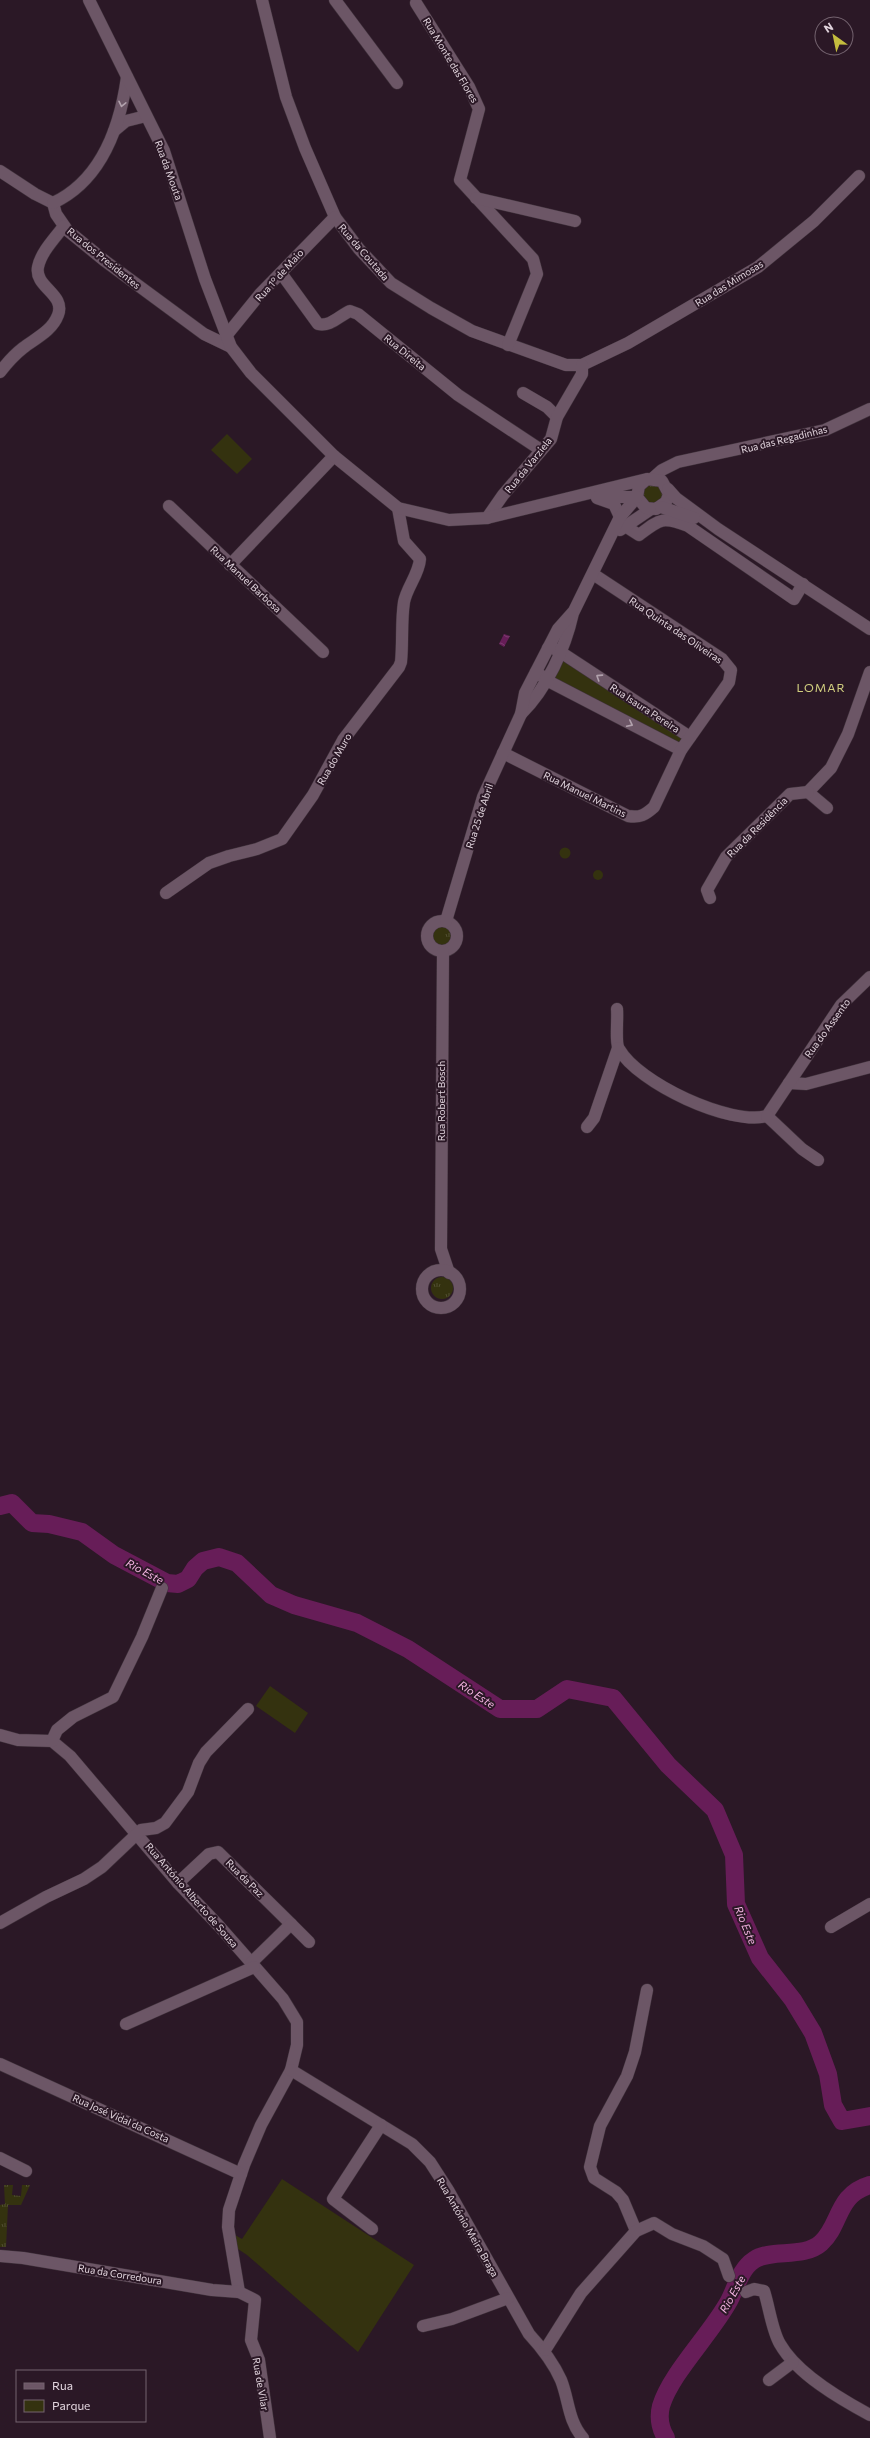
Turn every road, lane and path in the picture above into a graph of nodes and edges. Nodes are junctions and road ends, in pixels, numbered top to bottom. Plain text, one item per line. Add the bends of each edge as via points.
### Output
1 (89, 0) edge
2 (262, 0) edge
3 (335, 0) edge
4 (416, 3) dead end
5 (127, 77) junction
6 (397, 83) dead end
7 (146, 116) junction
8 (114, 131) junction
9 (0, 171) edge
10 (859, 176) dead end
11 (476, 198) junction
12 (53, 203) junction
13 (334, 217) junction
14 (575, 221) dead end
15 (64, 226) junction
16 (281, 273) junction
17 (222, 338) junction
18 (508, 345) junction
19 (582, 365) junction
20 (0, 372) edge
21 (523, 393) dead end
22 (870, 409) edge
23 (557, 417) junction
24 (541, 450) junction
25 (334, 456) junction
26 (694, 460) junction
27 (650, 478) junction
28 (667, 487) junction
29 (637, 497) junction
30 (593, 498) junction
31 (564, 500) junction
32 (169, 506) dead end
33 (398, 508) junction
34 (656, 508) junction
35 (487, 518) junction
36 (623, 522) junction
37 (718, 529) junction
38 (230, 565) junction
39 (593, 574) junction
40 (803, 584) junction
41 (574, 611) junction
42 (870, 629) edge
43 (548, 648) junction
44 (323, 652) dead end
45 (560, 652) junction
46 (536, 672) junction
47 (870, 672) edge
48 (546, 680) junction
49 (522, 714) junction
50 (690, 738) junction
51 (681, 750) junction
52 (502, 752) junction
53 (808, 792) junction
54 (827, 808) dead end
55 (166, 892) dead end
56 (710, 898) dead end
57 (446, 922) junction
58 (443, 952) junction
59 (870, 977) edge
60 (617, 1009) dead end
61 (618, 1048) junction
62 (870, 1068) edge
63 (789, 1083) junction
64 (767, 1116) junction
65 (587, 1127) dead end
66 (818, 1160) dead end
67 (441, 1249) junction
68 (449, 1273) junction
69 (429, 1274) junction
70 (162, 1588) dead end
71 (248, 1709) dead end
72 (0, 1727) edge
73 (6, 1736) edge
74 (52, 1742) junction
75 (137, 1833) junction
76 (178, 1883) junction
77 (870, 1904) edge
78 (0, 1923) edge
79 (291, 1924) junction
80 (831, 1928) dead end
81 (309, 1942) dead end
82 (252, 1965) junction
83 (647, 1990) dead end
84 (126, 2024) dead end
85 (0, 2064) edge
86 (292, 2068) junction
87 (381, 2125) junction
88 (0, 2160) edge
89 (26, 2172) dead end
90 (241, 2174) junction
91 (372, 2229) dead end
92 (636, 2231) junction
93 (0, 2256) edge
94 (729, 2276) dead end
95 (239, 2292) junction
96 (746, 2292) dead end
97 (508, 2298) junction
98 (423, 2326) dead end
99 (544, 2350) junction
100 (794, 2362) junction
101 (769, 2380) dead end
102 (870, 2415) edge
103 (270, 2438) edge
104 (583, 2438) edge

1 - 5 street, Rua da Mouta
2 - 13 street, Rua da Coutada via 286,97
3 - 6 street
4 - 11 street, Rua Monte das Flores via 469,87 479,109 460,180
5 - 7 street, Rua da Mouta
5 -> 8 street via 123,106
7 - 8 street via 126,121
7 - 17 street, Rua da Mouta via 164,151
8 - 12 street via 104,154 81,186
9 - 12 street via 34,194
10 - 19 street, Rua das Mimosas via 814,221 758,267 628,343
11 - 14 street
11 - 18 street, Rua Monte das Flores via 533,259 537,274
12 - 15 street, Rua dos Presidentes via 56,214
13 - 16 street, Rua 1º de Maio
13 - 18 street, Rua da Coutada via 391,283 472,331
15 - 17 street, Rua dos Presidentes via 161,304 204,334
15 - 20 street via 41,258 38,268 43,283 58,300 58,314 53,325 10,360
16 - 17 street, Rua 1º de Maio
16 - 24 street, Rua Direita via 318,324 323,326 331,323 350,311 358,314 458,395
17 - 25 street, Rua da Mouta via 250,373
18 - 19 street, Rua da Coutada via 566,365
19 - 23 street, Rua da Varziela via 582,374
21 - 23 street via 547,407
22 - 26 street, Rua das Regadinhas via 825,430
23 - 24 street, Rua da Varziela via 551,438
24 - 35 street, Rua da Varziela
25 - 33 street, Rua da Mouta
25 - 38 street
26 - 27 street, Rua das Regadinhas via 678,462
26 - 28 street, Rua das Regadinhas via 670,473
27 - 28 street via 658,479
27 - 29 street via 639,486
27 - 31 street
28 - 34 street via 666,502
28 - 37 street via 676,498
29 - 30 street
29 - 34 street via 642,505
29 - 36 street, Rua 25 de Abril
30 - 31 street
30 - 36 street via 614,504
31 - 35 street
32 - 38 street, Rua Manuel Barbosa
33 - 35 street via 449,520
33 - 55 street, Rua do Muro via 404,541 420,559 420,568 408,589 404,604 402,662 343,740 313,795 282,838 257,849 209,863
34 - 36 street
34 - 37 street via 687,514
36 - 39 street, Rua 25 de Abril via 612,536
36 - 40 street via 639,535 657,522 670,519 688,526 794,599
37 - 40 street
38 - 44 street, Rua Manuel Barbosa
39 - 41 street, Rua 25 de Abril
39 - 50 street, Rua Quinta das Oliveiras via 722,659 731,670 729,682
40 - 42 street
41 - 43 street, Rua 25 de Abril via 558,630
41 - 45 street, Rua 25 de Abril via 569,633
43 - 45 street
43 - 46 street, Rua 25 de Abril
45 - 48 street, Rua 25 de Abril
50 -> 45 street, Rua Isaura Pereira
46 - 48 street
46 - 49 street, Rua 25 de Abril via 525,693
47 - 53 street via 848,734 831,768
48 - 49 street, Rua 25 de Abril via 534,701
48 -> 51 street, Rua Isaura Pereira
49 - 52 street, Rua 25 de Abril
50 - 51 street, Rua Isaura Pereira
51 - 52 street, Rua Manuel Martins via 654,808 637,817 628,816
52 - 57 street, Rua 25 de Abril via 484,797
53 - 54 street
53 - 56 street, Rua da Residência via 790,794 726,857 707,890
57 - 58 street via 456,930 457,940 452,948
57 - 58 street via 432,924 426,936 431,948
58 - 67 street, Rua Robert Bosch
59 - 63 street, Rua do Assento via 841,1005
60 - 61 street
61 - 64 street via 637,1070 661,1087 690,1101 743,1118
61 - 65 street via 594,1118
62 - 63 street via 806,1084
63 - 64 street, Rua do Assento
64 - 66 street via 802,1149
67 - 68 street, Rua Robert Bosch
67 - 69 street, Rua Robert Bosch
68 - 69 street via 441,1270
68 - 69 street, Rua Robert Bosch via 458,1283 459,1294 453,1303 443,1308 431,1305 423,1296 423,1284
70 - 74 street via 113,1697 73,1717 57,1730
71 - 75 street via 206,1752 188,1792 165,1823 156,1828 145,1828
72 - 73 street via 5,1729
73 - 74 street
74 - 75 street, Rua António Alberto de Sousa via 70,1756
75 - 76 street, Rua António Alberto de Sousa
75 - 78 street via 102,1867 84,1879
76 - 79 street, Rua da Paz via 209,1854 218,1852
76 - 82 street, Rua António Alberto de Sousa via 220,1926
77 - 80 street
79 - 81 street, Rua da Paz
79 - 82 street
82 - 84 street
82 - 86 street, Rua António Alberto de Sousa via 283,1999 296,2022 297,2045
83 - 92 street via 635,2052 627,2076 600,2126 590,2167 594,2178 616,2192 623,2200
85 - 90 street, Rua José Vidal da Costa
86 - 87 street, Rua António Meira Braga
86 - 90 street via 261,2125
87 - 91 street via 333,2199
87 - 97 street, Rua António Meira Braga via 412,2144 430,2162
88 - 89 street
90 - 95 street via 229,2210 228,2227
92 - 94 street via 654,2223 672,2234 703,2246 723,2259
92 - 99 street via 581,2293
93 - 95 street, Rua da Corredoura via 212,2290
95 - 103 street, Rua de Vilar via 254,2300 251,2340 259,2360
96 - 100 street via 754,2289 764,2291 779,2343
97 - 98 street via 452,2319
97 - 99 street, Rua António Meira Braga via 529,2334
99 - 104 street, Rua António Meira Braga via 561,2381 574,2428
100 - 101 street
100 - 102 street via 840,2399

